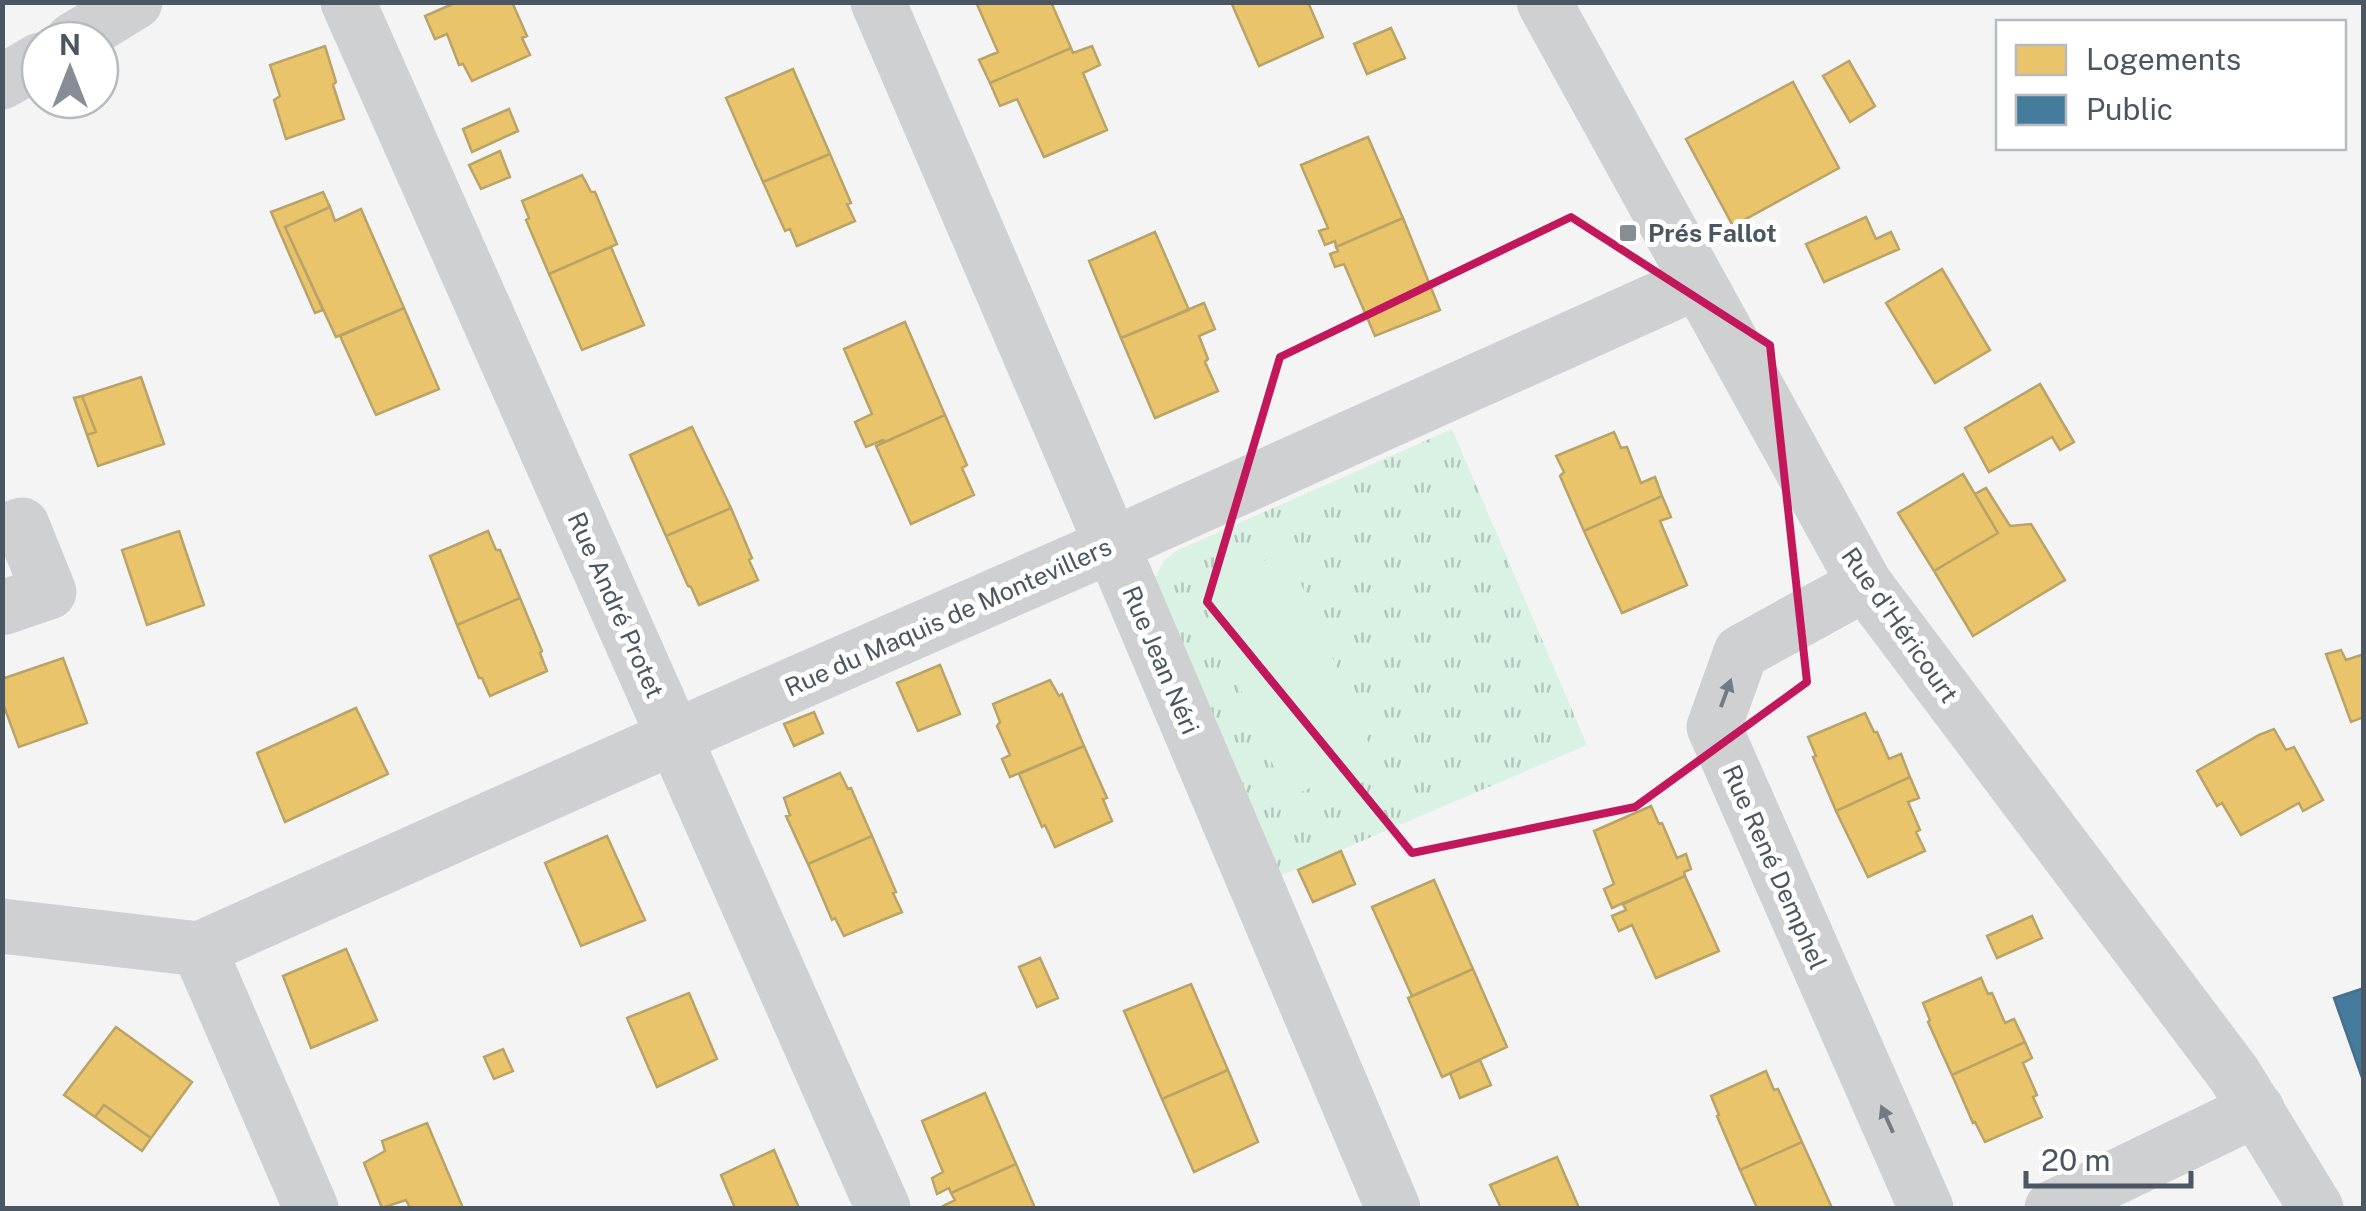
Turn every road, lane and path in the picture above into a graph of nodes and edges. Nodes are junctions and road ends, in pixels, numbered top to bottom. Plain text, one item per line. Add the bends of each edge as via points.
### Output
1 (135, 2) edge
2 (348, 2) edge
3 (878, 2) edge
4 (1544, 2) edge
5 (106, 20) edge
6 (1697, 282) junction
7 (2, 531) edge
8 (1112, 546) junction
9 (1864, 584) junction
10 (2, 608) edge
11 (674, 737) junction
12 (2, 926) edge
13 (199, 949) junction
14 (2257, 1109) junction
15 (311, 1208) edge
16 (882, 1208) edge
17 (1393, 1208) edge
18 (1926, 1208) edge
19 (2052, 1208) edge
20 (2316, 1208) edge

1 - 5 street
2 - 11 street, Rue André Protet
3 - 8 street, Rue Jean Néri
4 - 6 street, Rue d'Héricourt
6 - 8 street, Rue du Maquis de Montevillers
6 - 9 street, Rue d'Héricourt
7 - 10 street via 22,525 49,592
8 - 11 street, Rue du Maquis de Montevillers
8 - 17 street, Rue Jean Néri
9 - 14 street, Rue d'Héricourt
18 -> 9 street, Rue René Demphel via 1714,728 1741,652
11 - 13 street, Rue du Maquis de Montevillers
11 - 16 street, Rue André Protet
12 - 13 street
13 - 15 street
14 - 19 street
14 - 20 street, Rue d'Héricourt

